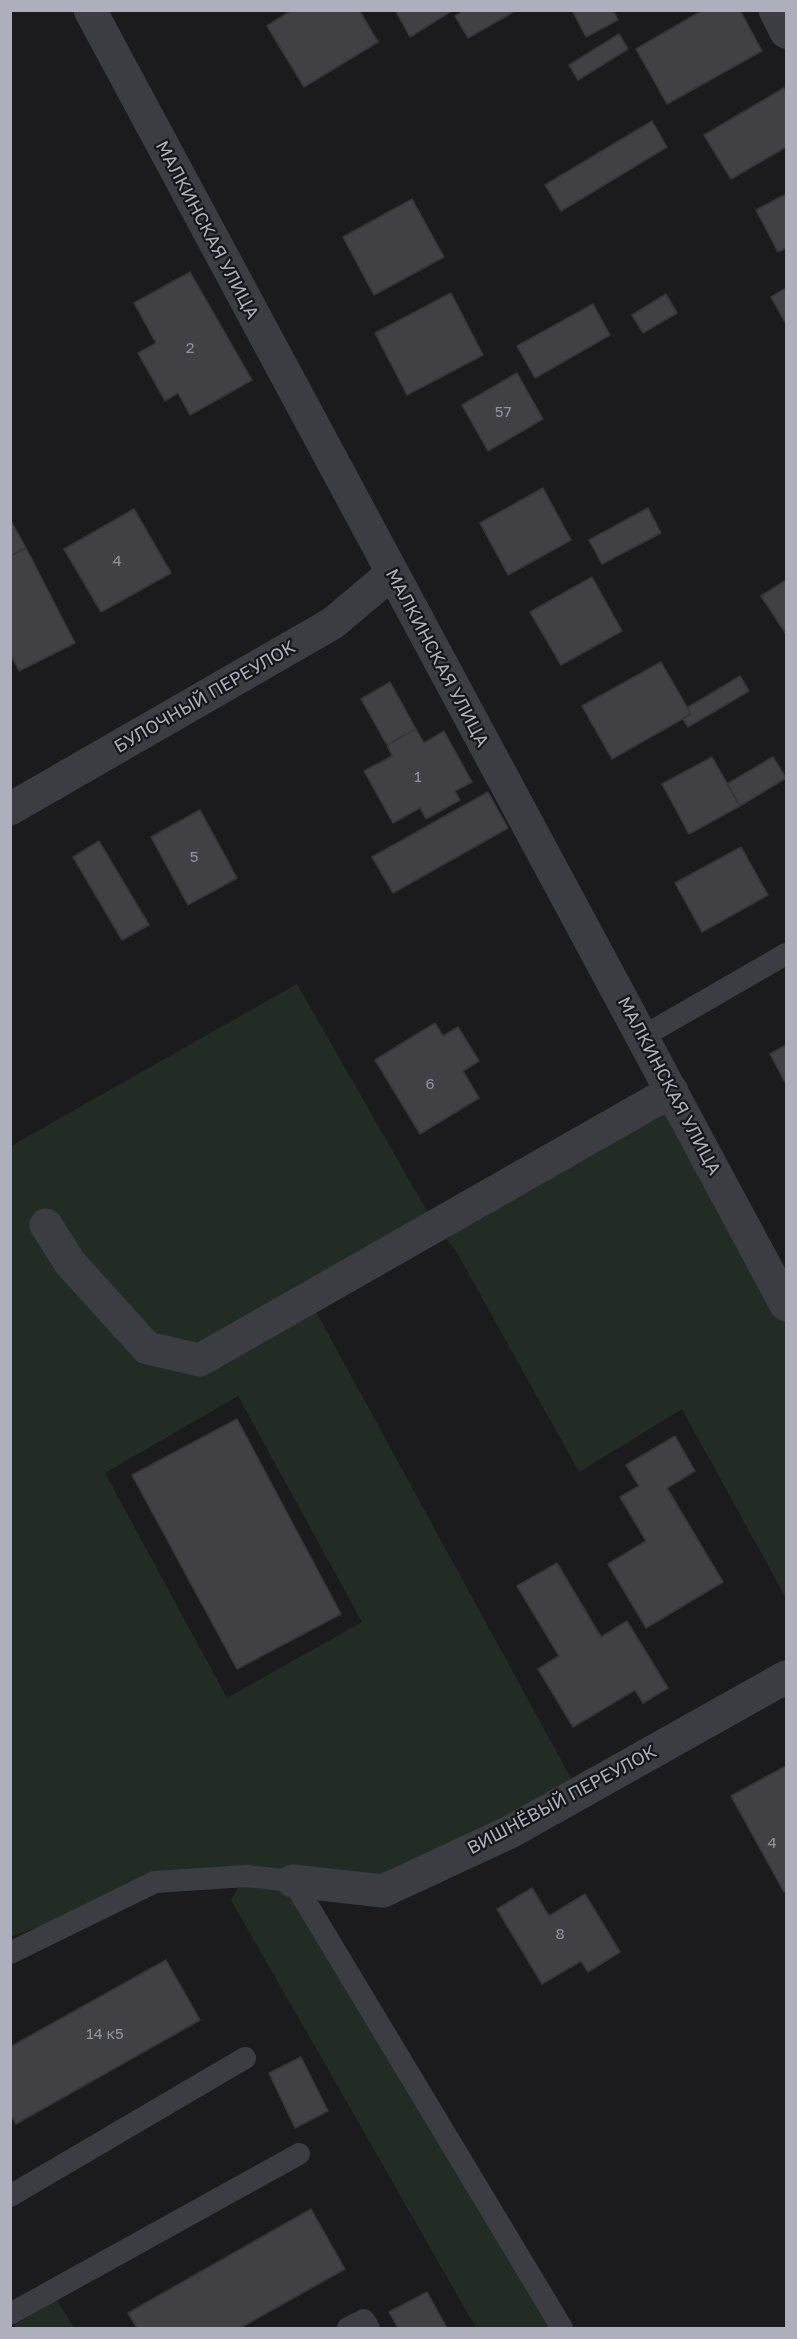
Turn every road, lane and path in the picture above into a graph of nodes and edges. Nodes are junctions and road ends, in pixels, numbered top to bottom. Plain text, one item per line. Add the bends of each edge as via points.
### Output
1 (90, 10) edge
2 (775, 10) edge
3 (786, 32) edge
4 (391, 574) junction
5 (10, 809) edge
6 (786, 954) edge
7 (642, 1037) junction
8 (672, 1091) junction
9 (46, 1225) dead end
10 (786, 1305) edge
11 (786, 1677) edge
12 (293, 1881) junction
13 (10, 1953) edge
14 (245, 2058) dead end
15 (300, 2154) dead end
16 (10, 2196) edge
17 (10, 2314) edge
18 (348, 2328) edge
19 (369, 2328) edge
20 (562, 2328) edge

1 - 4 street, МАЛКИНСКАЯ УЛИЦА
2 - 3 street
4 - 5 street, БУЛОЧНЫЙ ПЕРЕУЛОК via 333,623
4 - 7 street, МАЛКИНСКАЯ УЛИЦА
6 - 7 lane
7 - 8 street, МАЛКИНСКАЯ УЛИЦА
8 - 9 street via 200,1360 147,1348 69,1263
8 - 10 street, МАЛКИНСКАЯ УЛИЦА
11 - 12 street, ВИШНЁВЫЙ ПЕРЕУЛОК via 510,1833 383,1891
12 - 13 lane via 246,1876 154,1882
12 - 20 lane
14 - 16 lane
15 - 17 lane
18 - 19 lane via 364,2320

